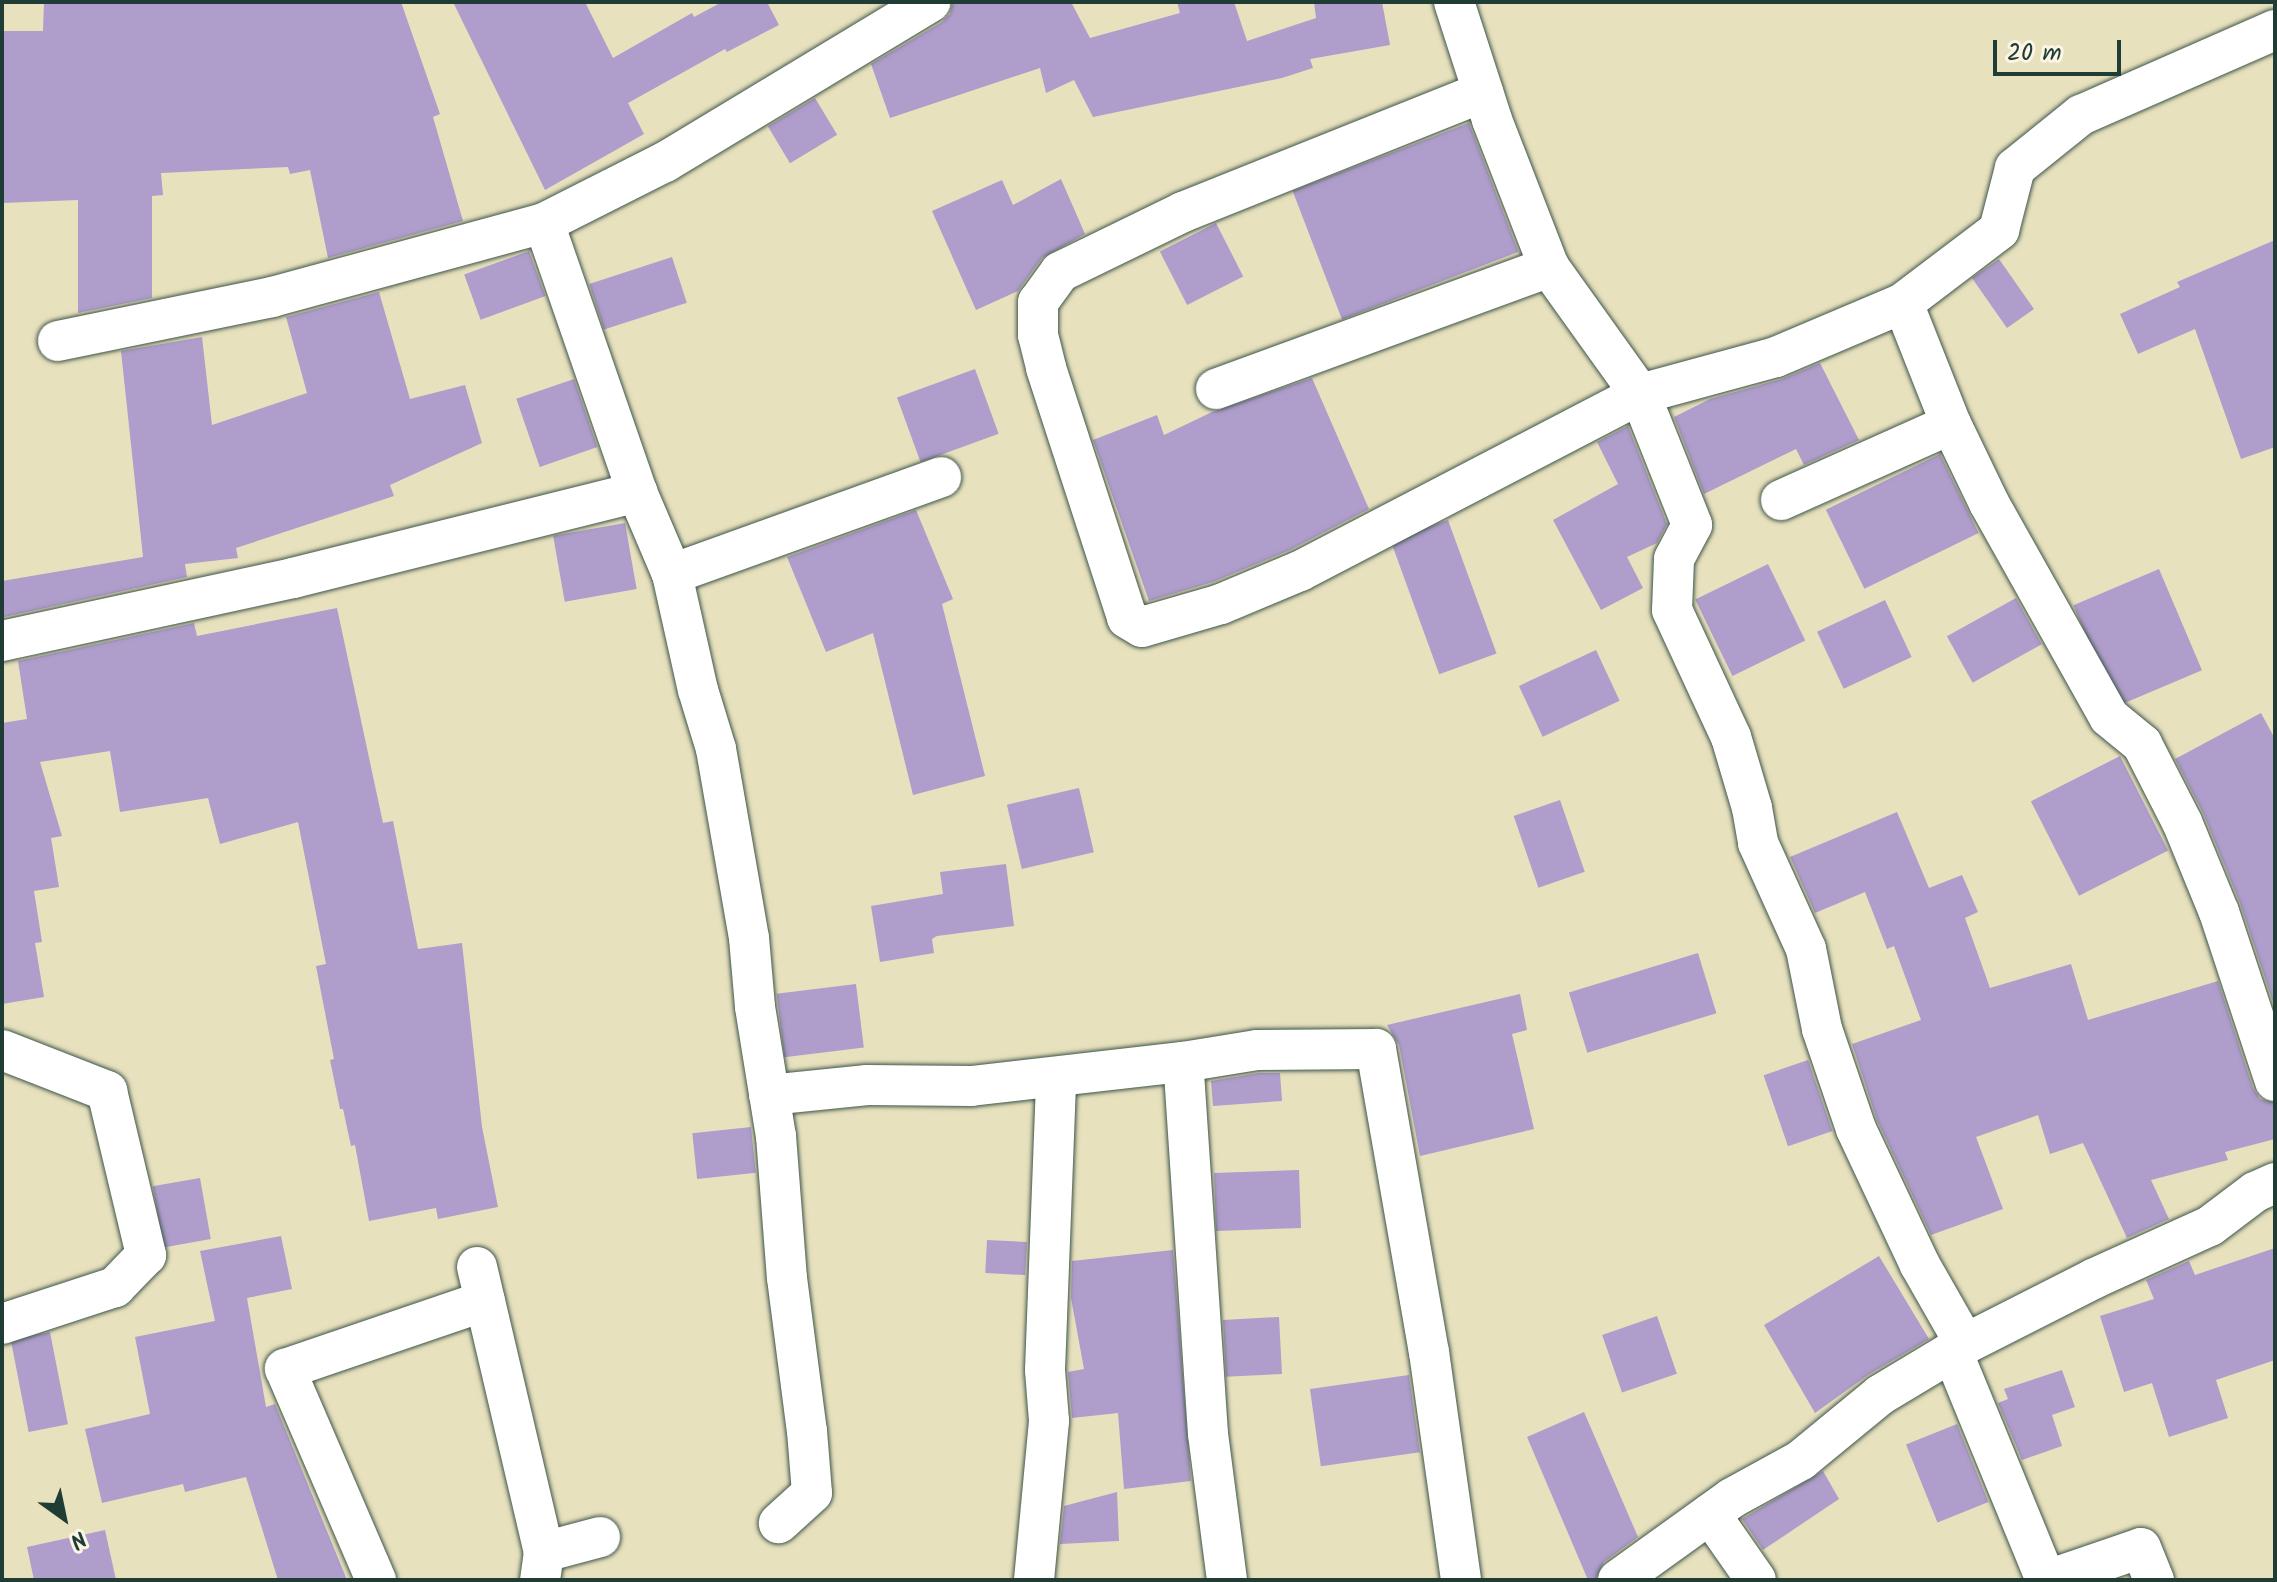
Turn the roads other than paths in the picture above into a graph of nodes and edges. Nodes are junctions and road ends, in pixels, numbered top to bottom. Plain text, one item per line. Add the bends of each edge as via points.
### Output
1 (930, 2) edge
2 (1454, 2) edge
3 (2275, 30) edge
4 (1483, 92) junction
5 (544, 223) junction
6 (1549, 267) junction
7 (1903, 303) junction
8 (58, 341) dead end
9 (1216, 389) dead end
10 (1640, 394) junction
11 (1951, 424) junction
12 (941, 477) dead end
13 (637, 492) junction
14 (1781, 500) dead end
15 (672, 574) junction
16 (2, 641) edge
17 (2, 1050) edge
18 (1183, 1062) junction
19 (1056, 1078) junction
20 (2275, 1081) edge
21 (769, 1095) junction
22 (2275, 1183) edge
23 (2, 1324) edge
24 (1958, 1348) junction
25 (1710, 1514) junction
26 (779, 1523) dead end
27 (600, 1537) dead end
28 (542, 1566) edge
29 (376, 1580) edge
30 (1034, 1580) edge
31 (1227, 1580) edge
32 (1461, 1580) edge
33 (1618, 1580) edge
34 (1756, 1580) edge
35 (2047, 1580) edge
36 (2154, 1580) edge

1 - 5 street via 665,162
2 - 4 street
3 - 7 street via 2081,115 2015,168 1999,230
4 - 6 street
4 - 10 street via 1183,212 1060,272 1038,302 1046,368 1127,618 1142,627 1221,604 1300,571
5 - 8 street via 272,297
5 - 13 street
6 - 9 street
6 - 10 street
7 - 10 street via 1776,357
7 - 11 street
10 - 24 street via 1692,525 1674,559 1672,610 1731,737 1758,843 1806,949 1822,1029 1856,1129
11 - 14 street
11 - 20 street via 1989,503 2109,717 2142,744 2182,822 2219,912
12 - 15 street
13 - 15 street
13 - 16 street via 293,578
15 - 21 street via 716,749 749,938
17 - 23 street via 107,1091 146,1255 115,1287
18 - 19 street
18 - 31 street via 1208,1434
18 - 32 street via 1257,1050 1376,1049 1427,1337
19 - 21 street via 971,1086 867,1085
19 - 30 street via 1045,1370 1049,1421
21 - 26 street via 812,1493
22 - 24 street via 2210,1226
24 - 25 street via 1880,1395 1801,1460
24 - 35 street
25 - 33 street
25 - 34 street
27 - 28 street
28 - 29 street via 481,1284 285,1369
35 - 36 street via 2141,1548

